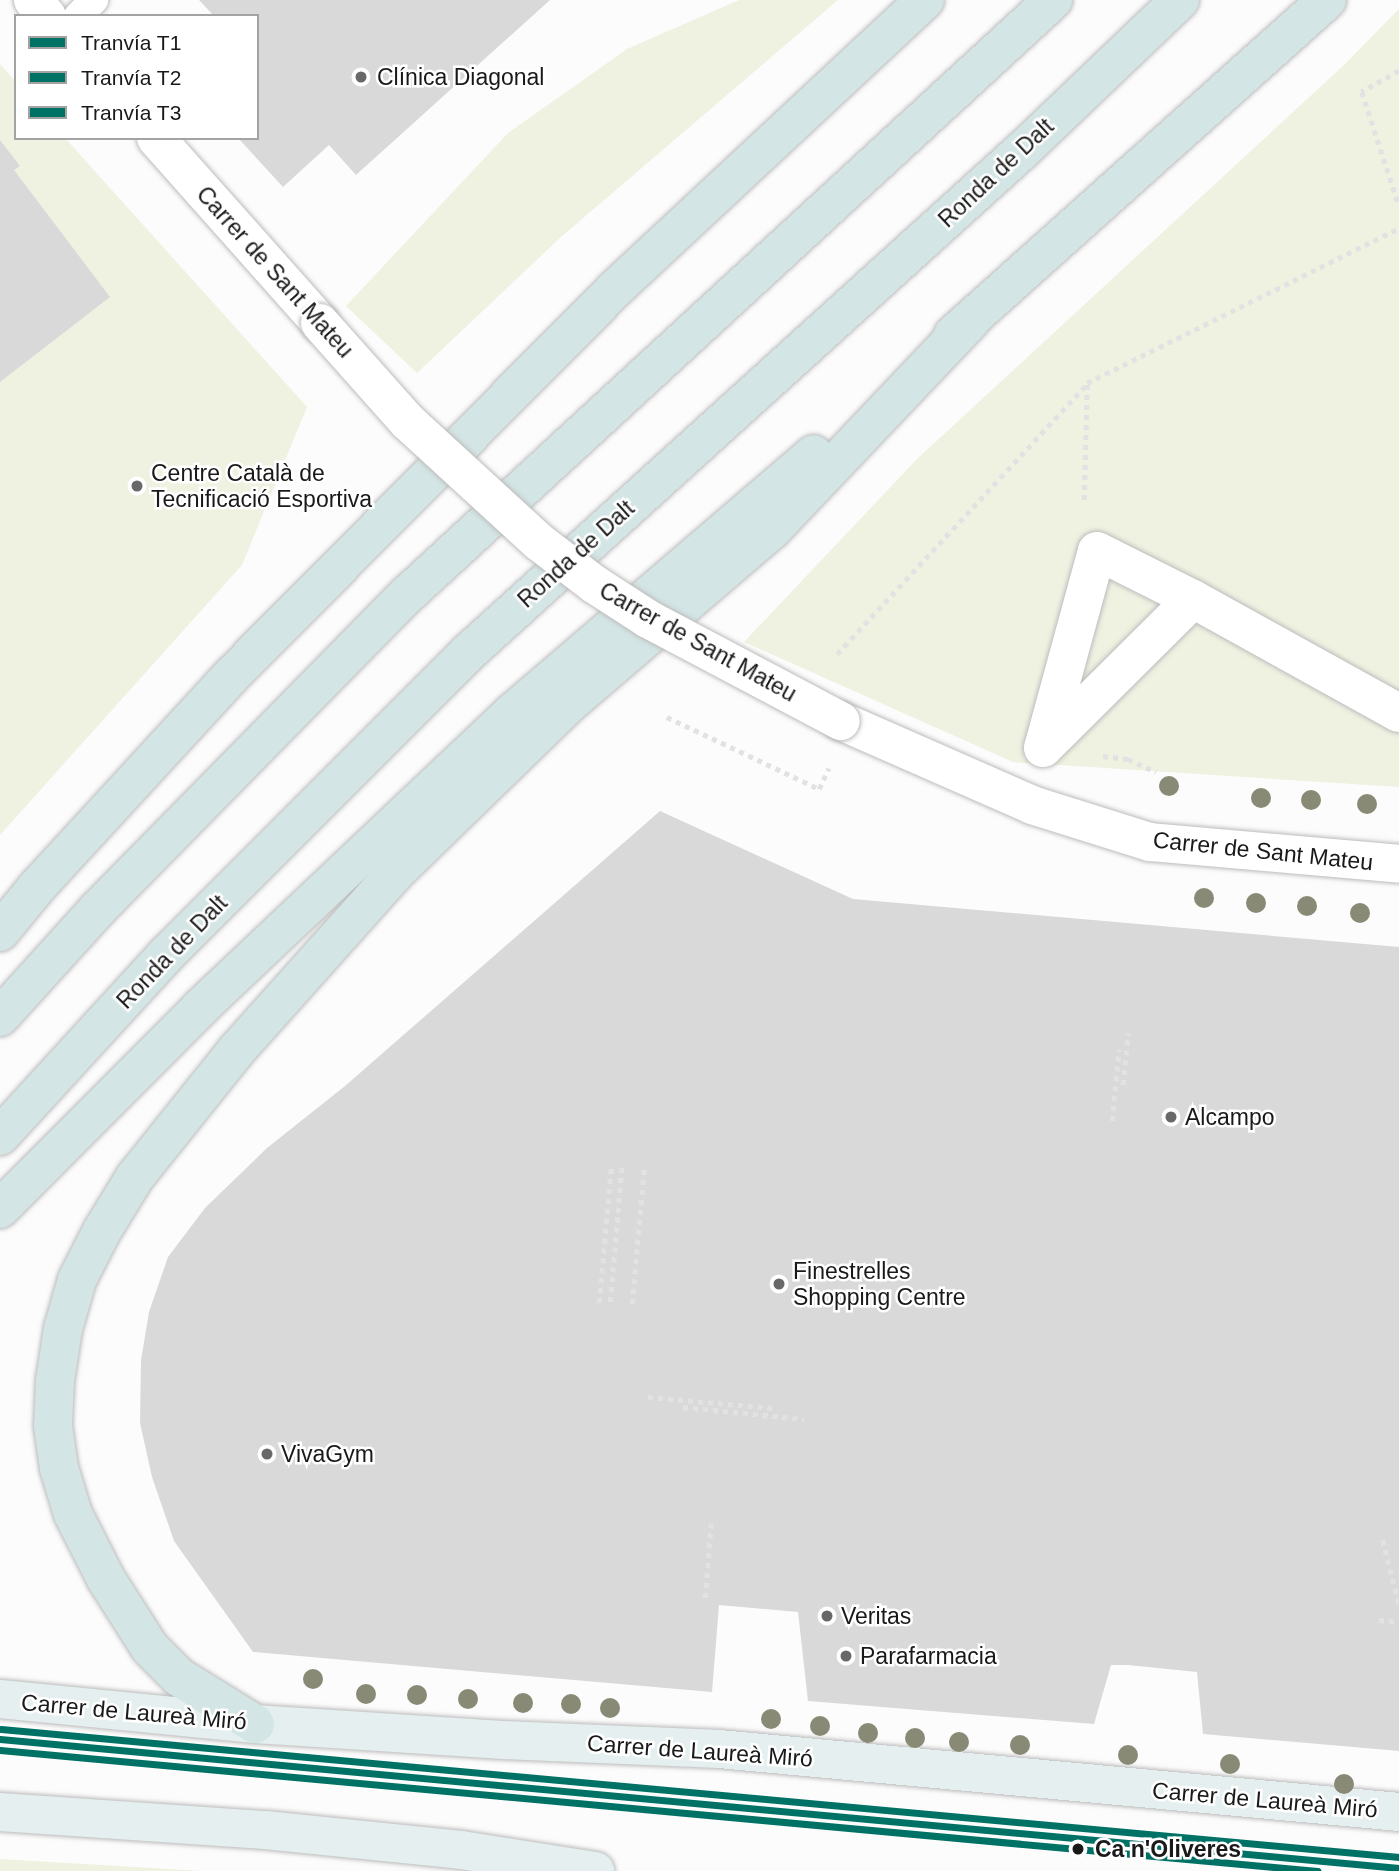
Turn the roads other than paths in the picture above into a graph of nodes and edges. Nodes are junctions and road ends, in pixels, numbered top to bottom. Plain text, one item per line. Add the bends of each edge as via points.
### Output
1 (33, 0) edge
2 (94, 0) edge
3 (925, 0) edge
4 (1053, 0) edge
5 (1180, 0) edge
6 (1327, 0) edge
7 (45, 14) edge
8 (80, 14) edge
9 (158, 140) edge
10 (971, 320) junction
11 (1193, 599) junction
12 (1399, 713) edge
13 (1399, 864) edge
14 (0, 932) edge
15 (0, 1017) edge
16 (0, 1136) edge
17 (0, 1209) edge
18 (0, 1699) edge
19 (255, 1724) junction
20 (0, 1812) edge
21 (1399, 1812) edge
22 (595, 1871) edge

1 - 7 street
2 - 8 lane
3 - 14 highway via 614,290 243,664
4 - 15 highway via 408,594 97,910
5 - 16 highway, Ronda de Dalt via 1027,147 470,650 166,955
6 - 10 highway
9 - 13 street, Carrer de Sant Mateu, bridge via 407,421 583,576 648,619 841,721 1032,805 1150,842
10 - 17 highway via 513,712 200,1008
10 - 19 highway via 773,529 570,703 394,874 236,1051 135,1177 77,1280 63,1329 54,1415 59,1468 73,1514 106,1579 150,1648 179,1677
11 - 11 street via 1118,674 1043,748 1097,551
11 - 12 street
18 - 19 main road, Carrer de Laureà Miró
19 - 21 main road, Carrer de Laureà Miró via 697,1748
20 - 22 main road via 461,1850

